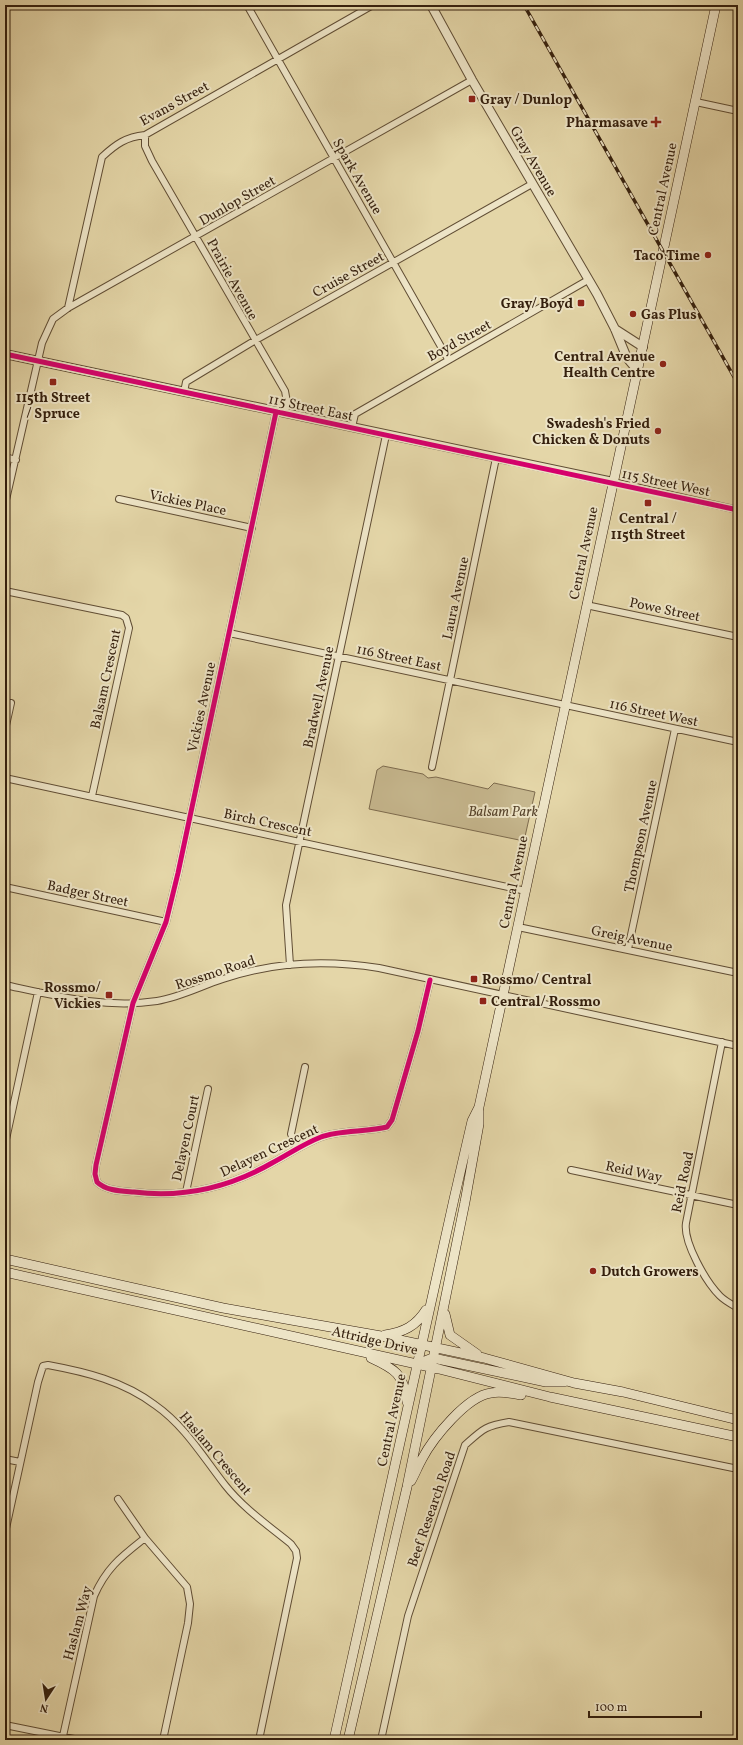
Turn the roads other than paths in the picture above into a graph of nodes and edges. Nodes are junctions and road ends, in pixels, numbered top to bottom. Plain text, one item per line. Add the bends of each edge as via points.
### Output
1 (247, 5) edge
2 (372, 5) edge
3 (431, 5) edge
4 (716, 5) edge
5 (278, 59) junction
6 (472, 80) junction
7 (696, 102) junction
8 (738, 111) edge
9 (145, 135) junction
10 (334, 158) junction
11 (532, 184) junction
12 (196, 237) junction
13 (394, 262) junction
14 (588, 280) junction
15 (68, 308) junction
16 (615, 329) junction
17 (254, 341) junction
18 (643, 347) junction
19 (5, 354) edge
20 (448, 359) junction
21 (38, 361) junction
22 (638, 371) junction
23 (184, 392) junction
24 (281, 413) junction
25 (352, 427) junction
26 (386, 435) junction
27 (5, 458) edge
28 (496, 458) junction
29 (16, 460) junction
30 (613, 482) junction
31 (119, 499) dead end
32 (5, 504) edge
33 (738, 510) edge
34 (252, 528) junction
35 (5, 591) edge
36 (586, 605) junction
37 (229, 633) junction
38 (738, 636) edge
39 (339, 656) junction
40 (450, 680) junction
41 (10, 704) dead end
42 (564, 706) junction
43 (675, 729) junction
44 (5, 730) edge
45 (738, 742) edge
46 (432, 767) dead end
47 (5, 778) edge
48 (92, 796) junction
49 (190, 818) junction
50 (300, 841) junction
51 (5, 887) edge
52 (526, 891) junction
53 (166, 922) junction
54 (518, 927) junction
55 (628, 949) junction
56 (290, 965) junction
57 (738, 972) edge
58 (430, 980) junction
59 (5, 985) edge
60 (38, 992) junction
61 (503, 995) junction
62 (133, 1003) junction
63 (722, 1042) junction
64 (738, 1046) edge
65 (305, 1068) dead end
66 (208, 1089) dead end
67 (479, 1107) junction
68 (5, 1144) edge
69 (297, 1148) junction
70 (571, 1170) dead end
71 (186, 1192) junction
72 (691, 1195) junction
73 (738, 1205) edge
74 (5, 1259) edge
75 (5, 1272) edge
76 (429, 1305) junction
77 (444, 1308) junction
78 (738, 1308) edge
79 (381, 1336) junction
80 (421, 1345) junction
81 (436, 1348) junction
82 (359, 1351) junction
83 (433, 1358) junction
84 (484, 1358) junction
85 (417, 1364) junction
86 (431, 1368) junction
87 (574, 1383) junction
88 (550, 1397) junction
89 (408, 1409) junction
90 (738, 1420) edge
91 (738, 1437) edge
92 (5, 1459) edge
93 (20, 1462) junction
94 (738, 1469) edge
95 (407, 1487) junction
96 (118, 1499) dead end
97 (5, 1533) edge
98 (146, 1538) junction
99 (5, 1725) edge
100 (63, 1736) junction
101 (79, 1740) edge
102 (163, 1740) edge
103 (260, 1740) edge
104 (334, 1740) edge
105 (348, 1740) edge
106 (381, 1740) edge

1 - 5 street, Spark Avenue
2 - 5 street, Evans Street
3 - 6 street, Gray Avenue
4 - 7 main road, Central Avenue
5 - 9 street, Evans Street
5 - 10 street, Spark Avenue
6 - 10 street, Dunlop Street
6 - 11 street, Gray Avenue
7 - 8 street
7 - 18 main road, Central Avenue
9 - 12 street, Prairie Avenue via 145,146
9 - 15 street, Evans Street via 131,137 115,144 102,157
10 - 12 street, Dunlop Street
10 - 13 street, Spark Avenue
11 - 13 street, Cruise Street
11 - 14 street, Gray Avenue
12 - 15 street, Dunlop Street
12 - 17 street, Prairie Avenue
13 - 17 street, Cruise Street
13 - 20 street, Spark Avenue
14 - 16 street, Gray Avenue
14 - 20 street, Boyd Street
15 - 21 street, Dunlop Street via 53,319 42,343
16 - 18 street, Gray Avenue
16 - 22 street, Gray Avenue via 627,358
17 - 23 street, Cruise Street via 186,382
17 - 24 street, Prairie Avenue via 285,391 287,402
18 - 22 main road, Central Avenue
19 - 21 street, 115 Street East
20 - 25 street, Boyd Street via 355,414
21 - 23 street, 115 Street East
21 - 29 street, Dunlop Street
22 - 30 main road, Central Avenue
23 - 24 street, 115 Street East
24 - 25 street, 115 Street East
24 - 34 street, Vickies Avenue
25 - 26 street, 115 Street East
26 - 28 street, 115 Street East
26 - 39 street, Bradwell Avenue
27 - 29 street
28 - 30 street, 115 Street East
28 - 40 street, Laura Avenue
29 - 32 street, Dunlop Street
30 - 33 street, 115 Street West
30 - 36 main road, Central Avenue
31 - 34 street, Vickies Place
34 - 37 street, Vickies Avenue
35 - 48 street, Balsam Crescent via 122,615 128,622 129,628
36 - 38 street, Powe Street
36 - 42 main road, Central Avenue
37 - 39 street, 116 Street East
37 - 49 street, Vickies Avenue
39 - 40 street, 116 Street East
39 - 50 street, Bradwell Avenue
40 - 42 street, 116 Street East
40 - 46 street, Laura Avenue
41 - 44 street
42 - 43 street, 116 Street West
42 - 52 main road, Central Avenue
43 - 45 street, 116 Street West
43 - 55 street, Thompson Avenue
47 - 48 street, Birch Crescent
48 - 49 street, Birch Crescent
49 - 50 street, Birch Crescent
49 - 53 street, Vickies Avenue
50 - 52 street, Birch Crescent
50 - 56 street, Bradwell Avenue via 286,905
51 - 53 street, Badger Street
52 - 54 main road, Central Avenue
53 - 62 street, Vickies Avenue
54 - 55 street, Greig Avenue
54 - 61 main road, Central Avenue
55 - 57 street, Greig Avenue
56 - 58 street, Rossmo Road via 364,966
56 - 62 street, Rossmo Road via 240,974 171,998
58 - 61 street, Rossmo Road
58 - 69 street, Delayen Crescent via 418,1031 392,1120 387,1128 322,1136
59 - 60 street, Rossmo Road
60 - 62 street, Rossmo Road via 101,1004
60 - 68 street
61 - 63 street
61 - 67 main road, Central Avenue
62 - 71 street, Delayen Crescent via 95,1178 101,1186 127,1191 161,1194
63 - 64 street
63 - 72 street, Reid Road
65 - 69 street via 292,1134
66 - 71 street, Delayen Court
67 - 76 main road, Central Avenue via 472,1122
67 - 77 main road, Central Avenue via 477,1138
69 - 71 street, Delayen Crescent via 241,1178 209,1189
70 - 72 street, Reid Way
72 - 73 street, Reid Way
72 - 78 street, Reid Road via 685,1228 688,1246 718,1294
74 - 79 main road, Attridge Drive via 223,1308
75 - 82 main road, Attridge Drive
76 - 79 main road via 411,1328
76 - 80 main road, Central Avenue
77 - 81 main road, Central Avenue
77 - 84 main road via 450,1335
79 - 80 main road, Attridge Drive
80 - 81 main road, Attridge Drive
80 - 85 main road, Central Avenue
81 - 83 main road, Central Avenue
81 - 84 main road, Attridge Drive
82 - 85 main road, Attridge Drive
82 - 89 main road via 396,1372 404,1385
83 - 85 main road
83 - 86 main road, Central Avenue
83 - 87 main road via 546,1382
84 - 87 main road, Attridge Drive
85 - 86 main road, Attridge Drive
85 - 89 main road, Central Avenue
86 - 88 main road, Attridge Drive
86 - 95 main road, Central Avenue
87 - 90 main road, Attridge Drive via 623,1392
88 - 91 main road, Attridge Drive
88 - 95 main road via 504,1392 490,1393 472,1399 459,1411 428,1450
89 - 104 main road, Central Avenue
92 - 93 street
93 - 97 street, Haslam Crescent
93 - 103 street, Haslam Crescent via 43,1366 92,1373 117,1383 156,1405 178,1424 234,1496 291,1544 297,1558
94 - 106 street, Beef Research Road via 509,1422 490,1425 480,1432 465,1446 419,1580 408,1616
95 - 105 main road, Central Avenue
96 - 98 street
98 - 100 street, Haslam Way via 102,1578 94,1596
98 - 102 street via 187,1587 190,1604
99 - 100 street
100 - 101 street

